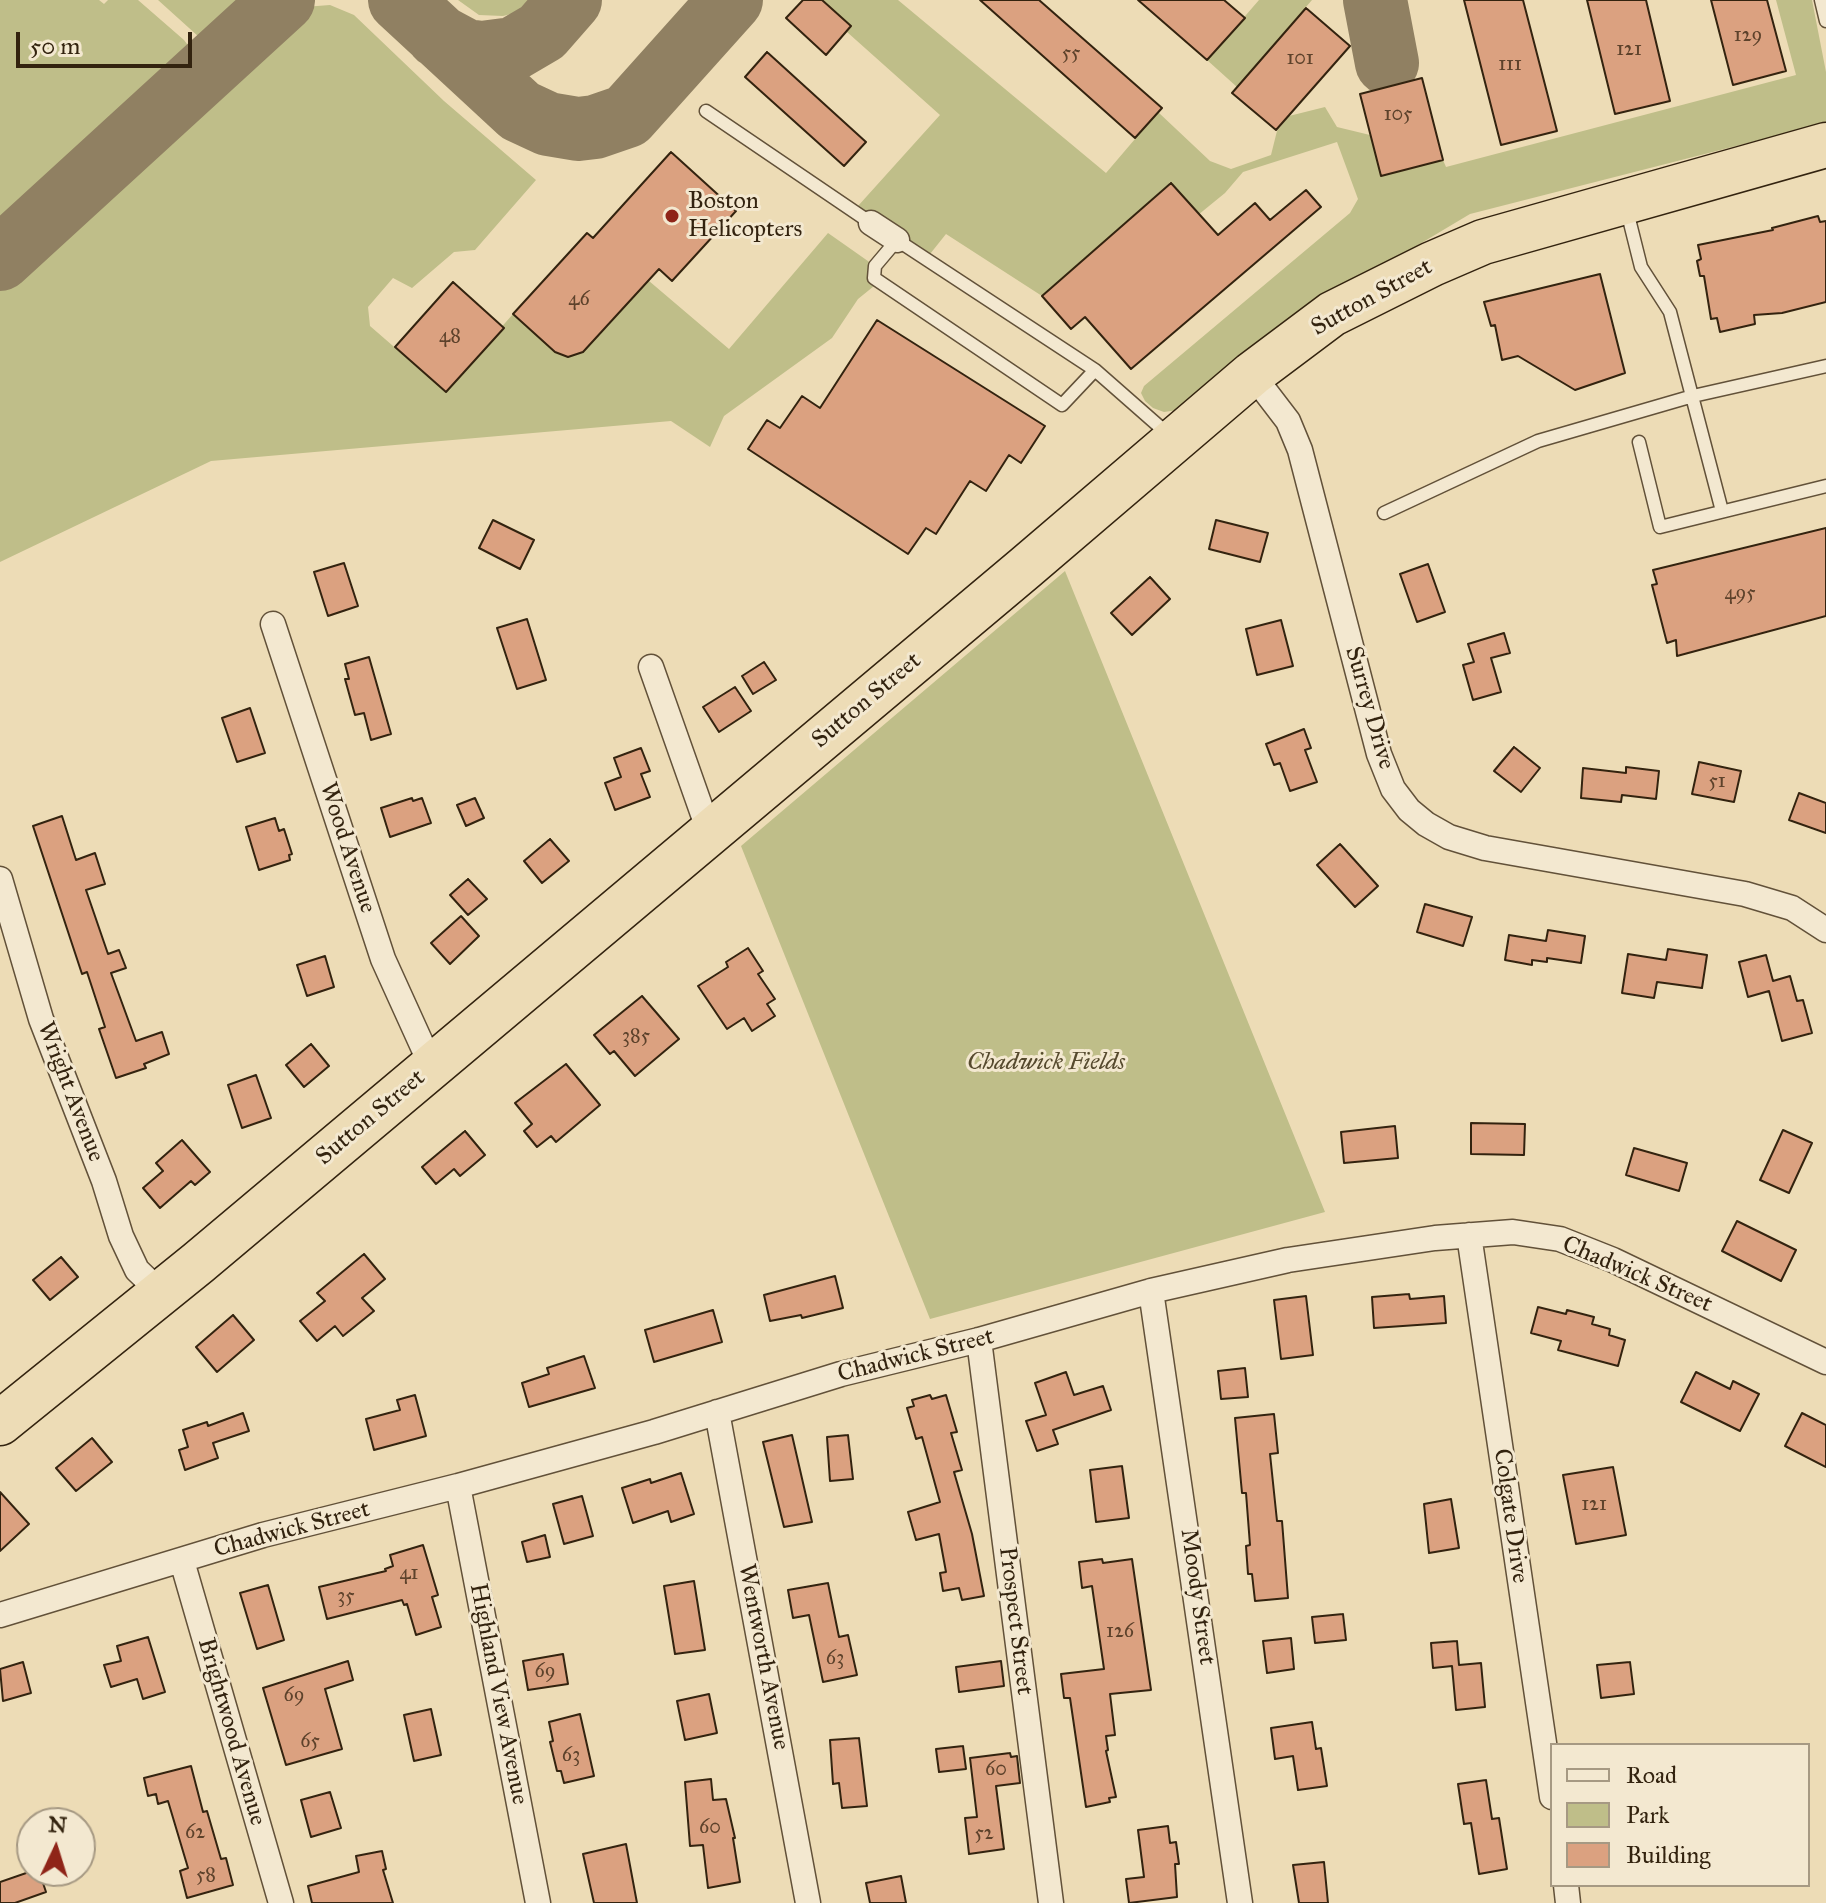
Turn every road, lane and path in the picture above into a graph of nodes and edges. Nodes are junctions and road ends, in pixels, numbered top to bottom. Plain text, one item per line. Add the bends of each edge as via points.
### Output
1 (1821, 0) edge
2 (1826, 21) edge
3 (706, 111) dead end
4 (1826, 145) edge
5 (1625, 202) junction
6 (871, 223) joint
7 (897, 240) junction
8 (1826, 366) edge
9 (1095, 370) junction
10 (1252, 374) junction
11 (1693, 396) junction
12 (1175, 440) junction
13 (1639, 442) dead end
14 (1826, 486) edge
15 (1722, 511) junction
16 (1384, 513) dead end
17 (273, 624) dead end
18 (651, 667) dead end
19 (710, 834) junction
20 (0, 879) edge
21 (1826, 930) edge
22 (432, 1067) junction
23 (1469, 1235) junction
24 (1151, 1291) junction
25 (161, 1293) junction
26 (979, 1340) junction
27 (1826, 1362) edge
28 (717, 1412) junction
29 (0, 1423) edge
30 (458, 1486) junction
31 (182, 1561) junction
32 (0, 1615) edge
33 (1550, 1783) edge
34 (281, 1903) edge
35 (538, 1903) edge
36 (808, 1903) edge
37 (1051, 1903) edge
38 (1240, 1903) edge

1 - 2 lane
3 - 6 lane
4 - 5 highway, Sutton Street
5 - 10 highway, Sutton Street via 1483,242 1432,264 1332,314
5 - 11 lane via 1641,267 1670,312
6 - 7 street
7 - 9 lane
7 - 9 lane via 875,266 874,278 1062,405
8 - 11 lane
9 - 12 lane
10 - 12 highway, Sutton Street
10 - 21 street, Surrey Drive via 1297,441 1379,754 1393,789 1409,810 1449,837 1485,848 1745,894 1792,908
11 - 15 lane
11 - 16 lane via 1538,441
12 - 19 highway, Sutton Street
13 - 15 lane via 1660,527
14 - 15 lane
17 - 22 street, Wood Avenue via 383,959
18 - 19 street
19 - 22 highway, Sutton Street
20 - 25 street, Wright Avenue via 41,1019 121,1236 137,1270
22 - 25 highway, Sutton Street
23 - 24 street, Chadwick Street via 1288,1260
23 - 27 street, Chadwick Street via 1513,1232 1560,1239
23 - 33 street, Colgate Drive
24 - 26 street, Chadwick Street
24 - 38 street, Moody Street
25 - 29 highway, Sutton Street
26 - 28 street, Chadwick Street
26 - 37 street, Prospect Street
28 - 30 street, Chadwick Street
28 - 36 street, Wentworth Avenue
30 - 31 street, Chadwick Street
30 - 35 street, Highland View Avenue
31 - 32 street, Chadwick Street
31 - 34 street, Brightwood Avenue

